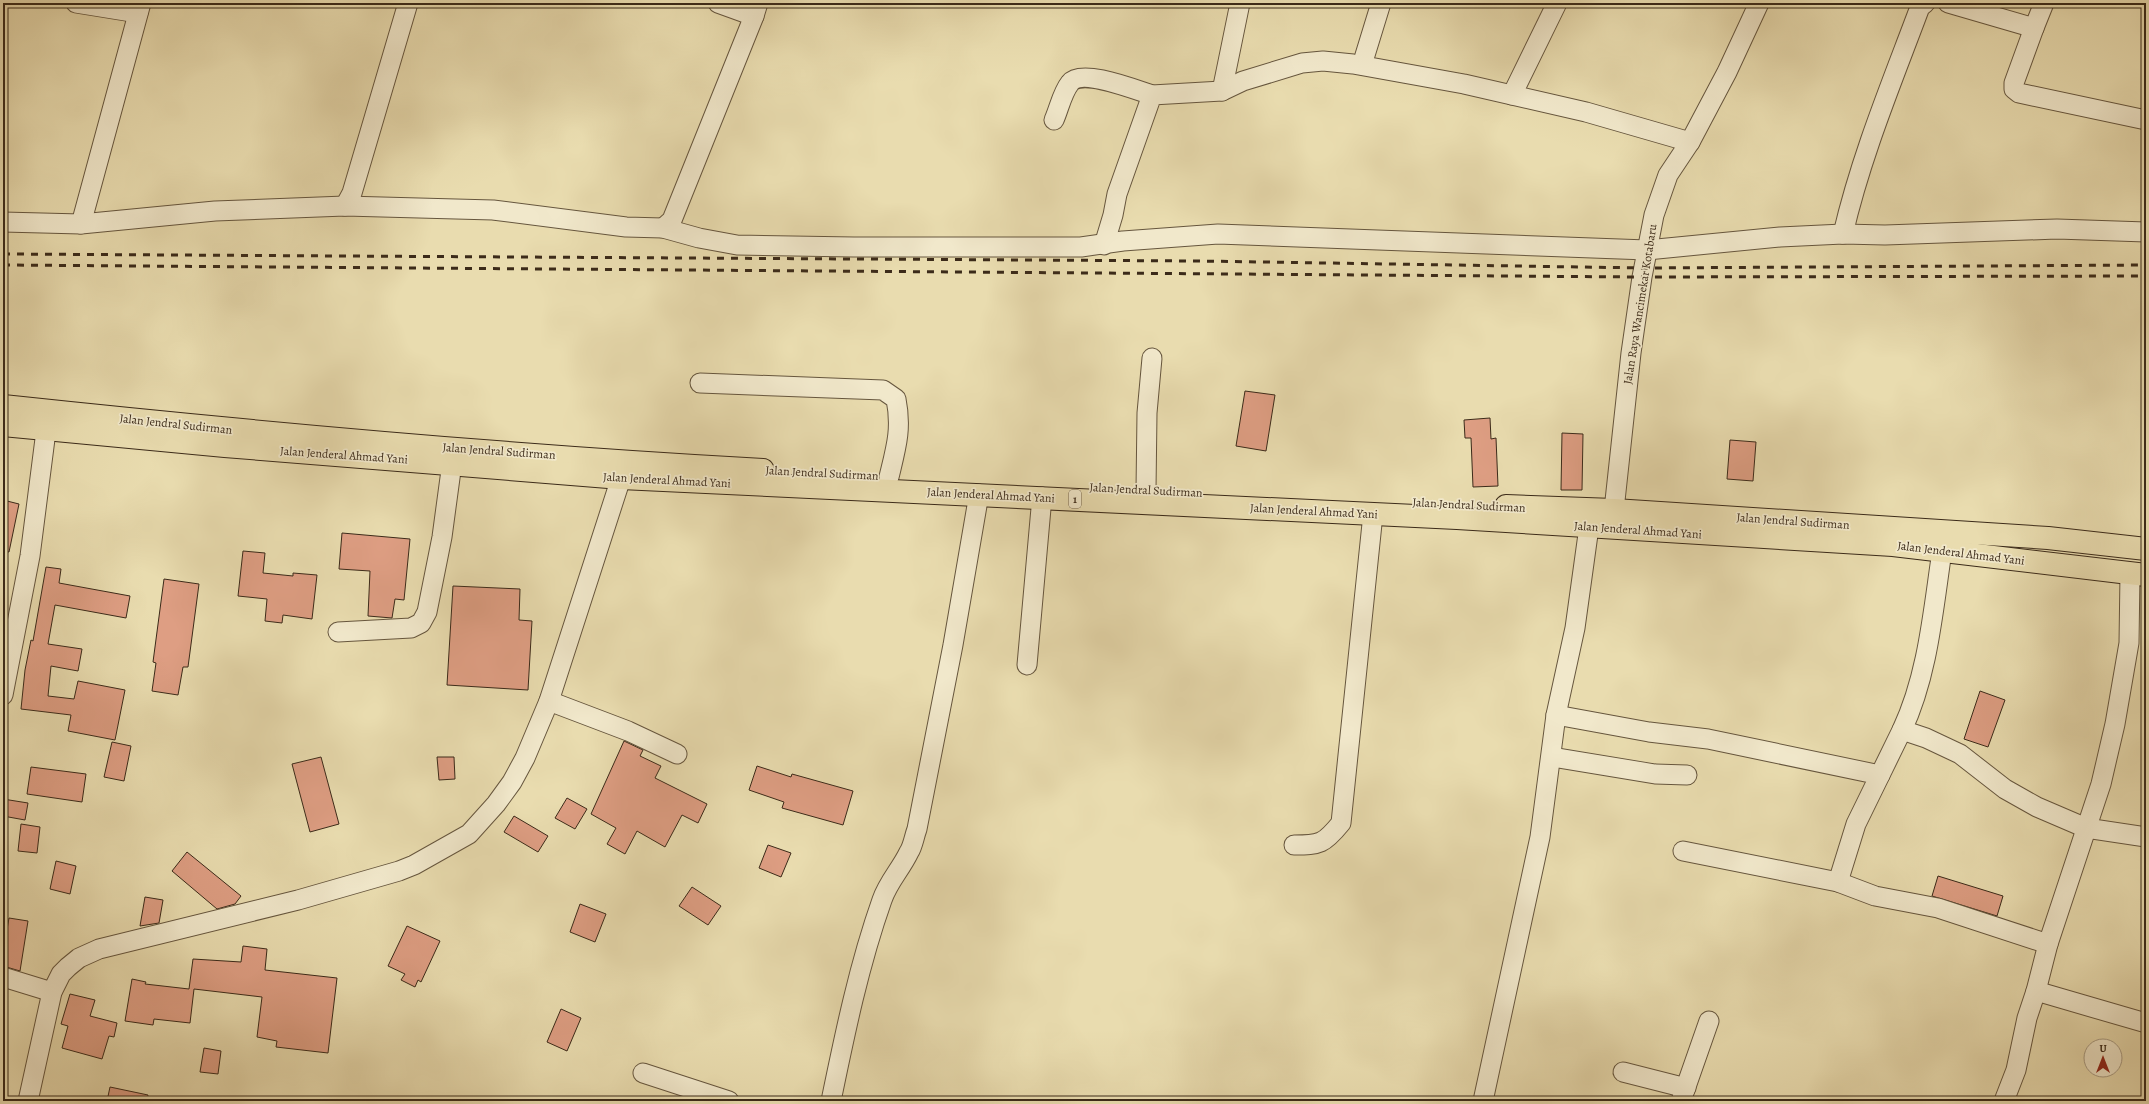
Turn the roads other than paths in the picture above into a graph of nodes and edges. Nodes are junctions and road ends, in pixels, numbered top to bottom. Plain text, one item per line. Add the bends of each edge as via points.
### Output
1 (76, 3) edge
2 (408, 3) edge
3 (718, 3) edge
4 (1240, 3) edge
5 (1382, 3) edge
6 (1557, 3) edge
7 (1758, 3) edge
8 (1925, 3) edge
9 (1948, 3) edge
10 (2044, 3) edge
11 (140, 8) edge
12 (756, 10) edge
13 (2034, 28) junction
14 (1362, 65) junction
15 (1222, 91) junction
16 (1152, 95) junction
17 (1512, 95) junction
18 (1054, 120) dead end
19 (2146, 120) edge
20 (1690, 142) junction
21 (345, 206) junction
22 (3, 222) edge
23 (81, 224) junction
24 (663, 228) junction
25 (2146, 232) edge
26 (1843, 234) junction
27 (1104, 245) junction
28 (1647, 250) junction
29 (1152, 358) dead end
30 (700, 383) dead end
31 (3, 406) edge
32 (3, 425) edge
33 (46, 431) junction
34 (452, 463) junction
35 (889, 477) junction
36 (621, 478) junction
37 (1146, 490) junction
38 (979, 494) junction
39 (1042, 497) junction
40 (1614, 510) junction
41 (1374, 514) junction
42 (1589, 526) junction
43 (2146, 549) edge
44 (1942, 551) junction
45 (2138, 575) edge
46 (338, 632) dead end
47 (1027, 664) dead end
48 (3, 695) edge
49 (549, 701) junction
50 (1556, 715) junction
51 (1902, 730) junction
52 (677, 754) dead end
53 (1552, 757) junction
54 (1687, 775) dead end
55 (1880, 775) junction
56 (2086, 828) junction
57 (2146, 837) edge
58 (1294, 844) dead end
59 (1683, 851) dead end
60 (1838, 882) junction
61 (2048, 944) junction
62 (3, 977) edge
63 (2036, 991) junction
64 (52, 992) junction
65 (1709, 1021) dead end
66 (2146, 1023) edge
67 (1623, 1072) dead end
68 (643, 1073) dead end
69 (1683, 1094) edge
70 (724, 1100) edge
71 (28, 1101) edge
72 (831, 1101) edge
73 (1482, 1101) edge
74 (2004, 1101) edge

1 - 11 street
2 - 21 street via 352,192
3 - 12 street
4 - 15 street
5 - 14 street
6 - 17 street
7 - 20 street, Jalan Raya Wancimekar Kotabaru via 1727,72
8 - 26 street via 1920,7 1864,157 1853,188
9 - 13 street
10 - 13 street
11 - 23 street
12 - 24 street via 672,220
13 - 19 street via 2014,89 2019,93
14 - 15 street via 1323,61 1302,63 1243,81
14 - 17 street
15 - 16 street
16 - 18 street via 1091,77 1078,78 1070,82
16 - 27 street via 1117,194 1114,215
17 - 20 street via 1586,112
20 - 28 street, Jalan Raya Wancimekar Kotabaru via 1668,175 1654,215
21 - 23 street via 215,211
21 - 24 street via 493,210 626,227
22 - 23 street
24 - 27 street via 737,245
25 - 26 street via 2057,229
26 - 28 street via 1780,237
27 - 28 street via 1123,241 1218,234
28 - 40 street, Jalan Raya Wancimekar Kotabaru via 1631,353
29 - 37 street via 1147,413
30 - 35 street via 883,390 896,399 899,415 899,436
31 - 35 highway, Jalan Jendral Sudirman / 1 via 232,431 675,465
32 - 33 highway, Jalan Jenderal Ahmad Yani / 1
33 - 34 highway, Jalan Jenderal Ahmad Yani / 1
33 - 48 street via 30,556
34 - 36 highway, Jalan Jenderal Ahmad Yani / 1
34 - 46 street via 442,537 427,612 422,623 411,628
35 - 37 highway, Jalan Jendral Sudirman / 1
36 - 38 highway, Jalan Jenderal Ahmad Yani / 1
36 - 49 street
37 - 40 highway, Jalan Jendral Sudirman / 1
38 - 39 highway, Jalan Jenderal Ahmad Yani / 1
38 - 72 street via 953,645 916,829 910,852 894,874 871,934 840,1052
39 - 41 highway, Jalan Jenderal Ahmad Yani / 1
39 - 47 street
40 - 43 highway, Jalan Jendral Sudirman / 1 via 2048,538
41 - 42 highway, Jalan Jenderal Ahmad Yani / 1
41 - 58 street via 1341,823 1330,837 1318,844
42 - 44 highway, Jalan Jenderal Ahmad Yani / 1 via 1893,545
42 - 50 street via 1575,628
44 - 45 highway, Jalan Jenderal Ahmad Yani / 1
44 - 51 street via 1924,664
45 - 56 street via 2116,717 2101,784
49 - 52 street via 622,728
49 - 64 street via 512,782 469,834 414,865 392,874 99,949 79,958 68,967 61,974
50 - 53 street
50 - 55 street via 1650,732 1708,739
51 - 55 street
51 - 56 street via 1960,754 2005,789 2037,807
53 - 54 street via 1655,774
53 - 73 street via 1540,837
55 - 60 street via 1856,824
56 - 57 street
56 - 61 street
59 - 60 street
60 - 61 street via 1875,896 1938,908
61 - 63 street
62 - 64 street
63 - 66 street
63 - 74 street via 2027,1018 2016,1070
64 - 71 street
65 - 69 street
67 - 69 street
68 - 70 street

